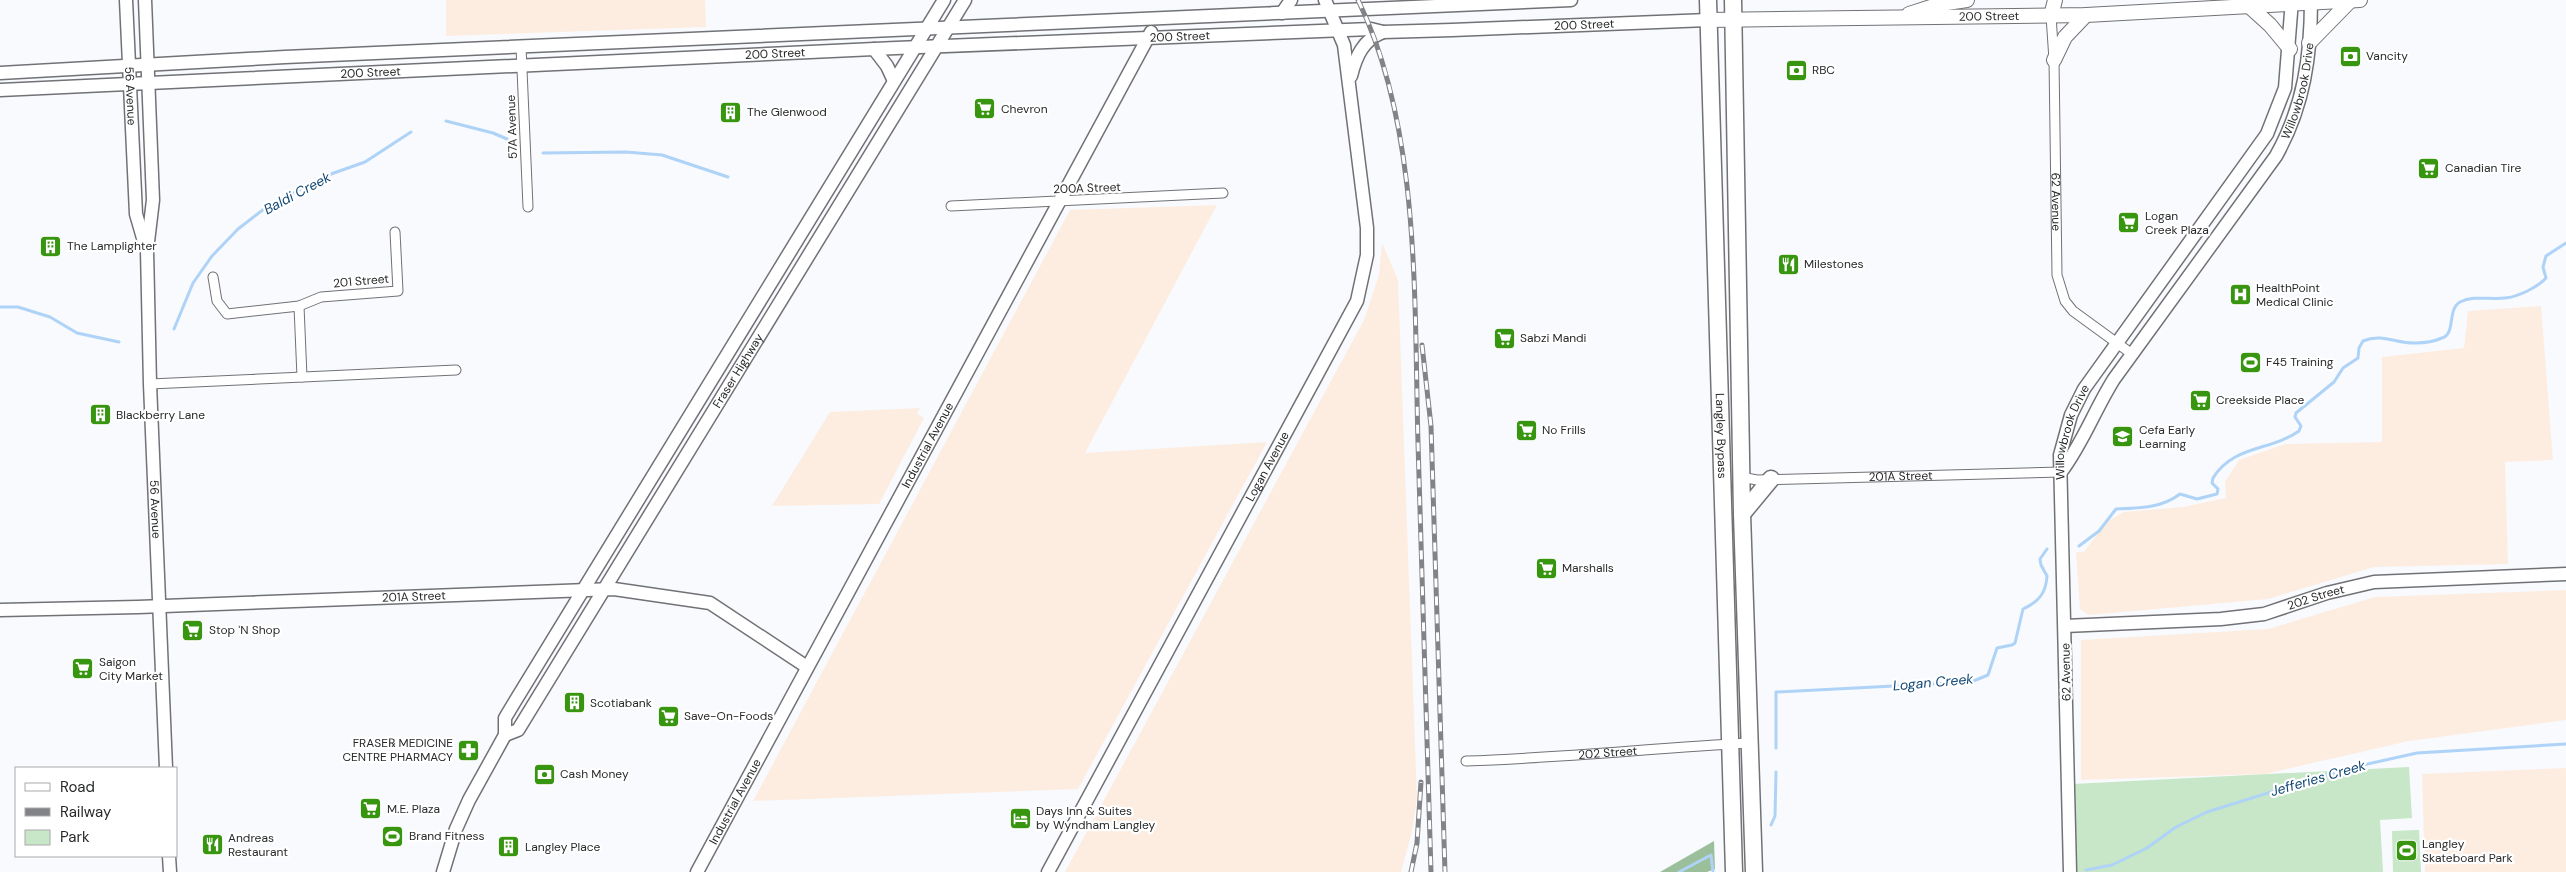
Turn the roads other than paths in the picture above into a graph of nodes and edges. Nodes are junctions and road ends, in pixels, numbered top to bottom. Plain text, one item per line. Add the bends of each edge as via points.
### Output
1 (126, 0) edge
2 (145, 0) edge
3 (944, 0) edge
4 (966, 0) edge
5 (1291, 0) edge
6 (1325, 0) edge
7 (1571, 0) edge
8 (1708, 0) edge
9 (1733, 0) edge
10 (1967, 0) edge
11 (2055, 0) edge
12 (2360, 0) edge
13 (2311, 1) edge
14 (2350, 1) edge
15 (2292, 2) edge
16 (2249, 6) junction
17 (1330, 12) junction
18 (1282, 13) junction
19 (2086, 15) junction
20 (2051, 16) junction
21 (1896, 18) junction
22 (1159, 19) junction
23 (1708, 20) junction
24 (1734, 20) junction
25 (948, 28) junction
26 (927, 29) junction
27 (1339, 30) junction
28 (1383, 32) junction
29 (1149, 37) junction
30 (2309, 44) junction
31 (937, 46) junction
32 (521, 47) junction
33 (916, 47) junction
34 (2290, 49) junction
35 (874, 50) junction
36 (2054, 60) junction
37 (128, 64) junction
38 (147, 64) junction
39 (522, 66) junction
40 (0, 73) edge
41 (894, 81) junction
42 (128, 82) junction
43 (148, 82) junction
44 (1349, 86) junction
45 (0, 90) edge
46 (1223, 194) dead end
47 (1060, 201) junction
48 (951, 206) dead end
49 (528, 207) dead end
50 (395, 232) dead end
51 (147, 250) junction
52 (213, 277) dead end
53 (299, 306) junction
54 (2117, 343) junction
55 (2132, 354) junction
56 (456, 370) dead end
57 (302, 377) junction
58 (150, 384) junction
59 (1722, 462) junction
60 (2061, 472) junction
61 (1741, 477) junction
62 (1771, 479) junction
63 (1742, 514) junction
64 (2566, 574) edge
65 (583, 590) junction
66 (604, 590) junction
67 (159, 606) junction
68 (0, 610) edge
69 (2065, 626) junction
70 (807, 667) junction
71 (505, 735) junction
72 (1750, 743) junction
73 (1730, 744) junction
74 (1466, 761) dead end
75 (166, 767) edge
76 (169, 857) edge
77 (170, 872) edge
78 (443, 872) edge
79 (697, 872) edge
80 (1048, 872) edge
81 (1734, 872) edge
82 (1754, 872) edge
83 (2070, 872) edge

1 - 37 main road, 56 Avenue
2 - 38 main road, 56 Avenue
3 - 26 main road, Fraser Highway
4 - 25 main road, Fraser Highway
5 - 18 main road
6 - 17 main road, Logan Avenue
7 - 17 main road, 200 Street
8 - 23 highway, Langley Bypass
9 - 24 highway, Langley Bypass
10 - 21 main road via 1940,4
11 - 20 main road
12 - 14 main road, 200 Street
13 - 14 main road, 200 Street
13 - 15 main road, 200 Street
13 - 30 main road, Willowbrook Drive
14 - 30 main road
15 - 16 main road, 200 Street
15 - 34 main road, Willowbrook Drive
16 - 19 main road, 200 Street
16 - 34 main road
17 - 18 main road, 200 Street
17 - 27 main road, Logan Avenue
18 - 22 main road, 200 Street
19 - 20 main road, 200 Street
19 - 36 main road via 2067,33
20 - 21 main road, 200 Street
20 - 36 street, 62 Avenue
21 - 24 main road, 200 Street
22 - 25 main road, 200 Street
22 - 29 main road, Industrial Avenue
23 - 24 main road, 200 Street
23 - 28 main road, 200 Street
23 - 59 highway, Langley Bypass
24 - 61 highway, Langley Bypass
25 - 26 main road, 200 Street
25 - 31 main road, Fraser Highway
26 - 32 main road, 200 Street
26 - 33 main road, Fraser Highway
27 - 28 main road, 200 Street
27 - 29 main road, 200 Street
27 - 44 main road, Logan Avenue
28 - 44 main road via 1360,50
29 - 31 main road, 200 Street
29 - 47 main road, Industrial Avenue
30 - 55 main road, Willowbrook Drive via 2303,94 2280,148
31 - 33 main road, 200 Street
31 - 66 main road, Fraser Highway
32 - 38 main road, 200 Street
32 - 39 street, 57A Avenue
33 - 35 main road, 200 Street
33 - 41 main road, Fraser Highway
34 - 54 main road, Willowbrook Drive via 2285,88 2263,141
35 - 39 main road, 200 Street
35 - 41 main road
36 - 54 street, 62 Avenue via 2057,275 2065,301 2073,311
37 - 38 main road, 200 Street
37 - 40 main road, 200 Street
37 - 42 main road, 56 Avenue
38 - 43 main road, 56 Avenue
39 - 43 main road, 200 Street
39 - 49 street, 57A Avenue
41 - 65 main road, Fraser Highway
42 - 43 main road, 200 Street
42 - 45 main road, 200 Street
42 - 51 main road, 56 Avenue via 136,214
43 - 51 main road, 56 Avenue via 153,200
44 - 80 main road, Logan Avenue via 1367,228 1367,255 1357,302
46 - 47 street, 200A Street
47 - 48 street, 200A Street
47 - 70 main road, Industrial Avenue
50 - 53 street, 201 Street via 398,291 321,297
51 - 58 main road, 56 Avenue
52 - 53 street, 201 Street via 217,300 227,314
53 - 57 street
54 - 55 street, 62 Avenue
54 - 60 main road, Willowbrook Drive via 2084,389 2071,416 2060,455
55 - 60 main road, Willowbrook Drive via 2101,400 2080,445
56 - 57 street
57 - 58 street
58 - 67 main road, 56 Avenue
59 - 61 highway
59 - 73 highway, Langley Bypass
60 - 62 street, 201A Street
60 - 69 main road, 62 Avenue
61 - 62 street, 201A Street
61 - 63 highway, Langley Bypass
62 - 63 highway
63 - 72 highway, Langley Bypass
64 - 69 main road, 202 Street via 2374,582 2327,593 2264,614
65 - 66 main road, 201A Street
65 - 67 main road, 201A Street
65 - 71 main road, Fraser Highway via 505,718
66 - 70 main road, 201A Street via 665,595 710,604
66 - 71 main road, Fraser Highway via 518,730
67 - 68 main road, 201A Street
67 - 75 main road, 56 Avenue
69 - 83 main road, 62 Avenue
70 - 79 main road, Industrial Avenue
71 - 78 main road, Fraser Highway via 469,800
72 - 73 street, 202 Street
72 - 82 highway, Langley Bypass
73 - 74 street, 202 Street via 1616,750 1557,758
73 - 81 highway, Langley Bypass
76 - 77 main road

